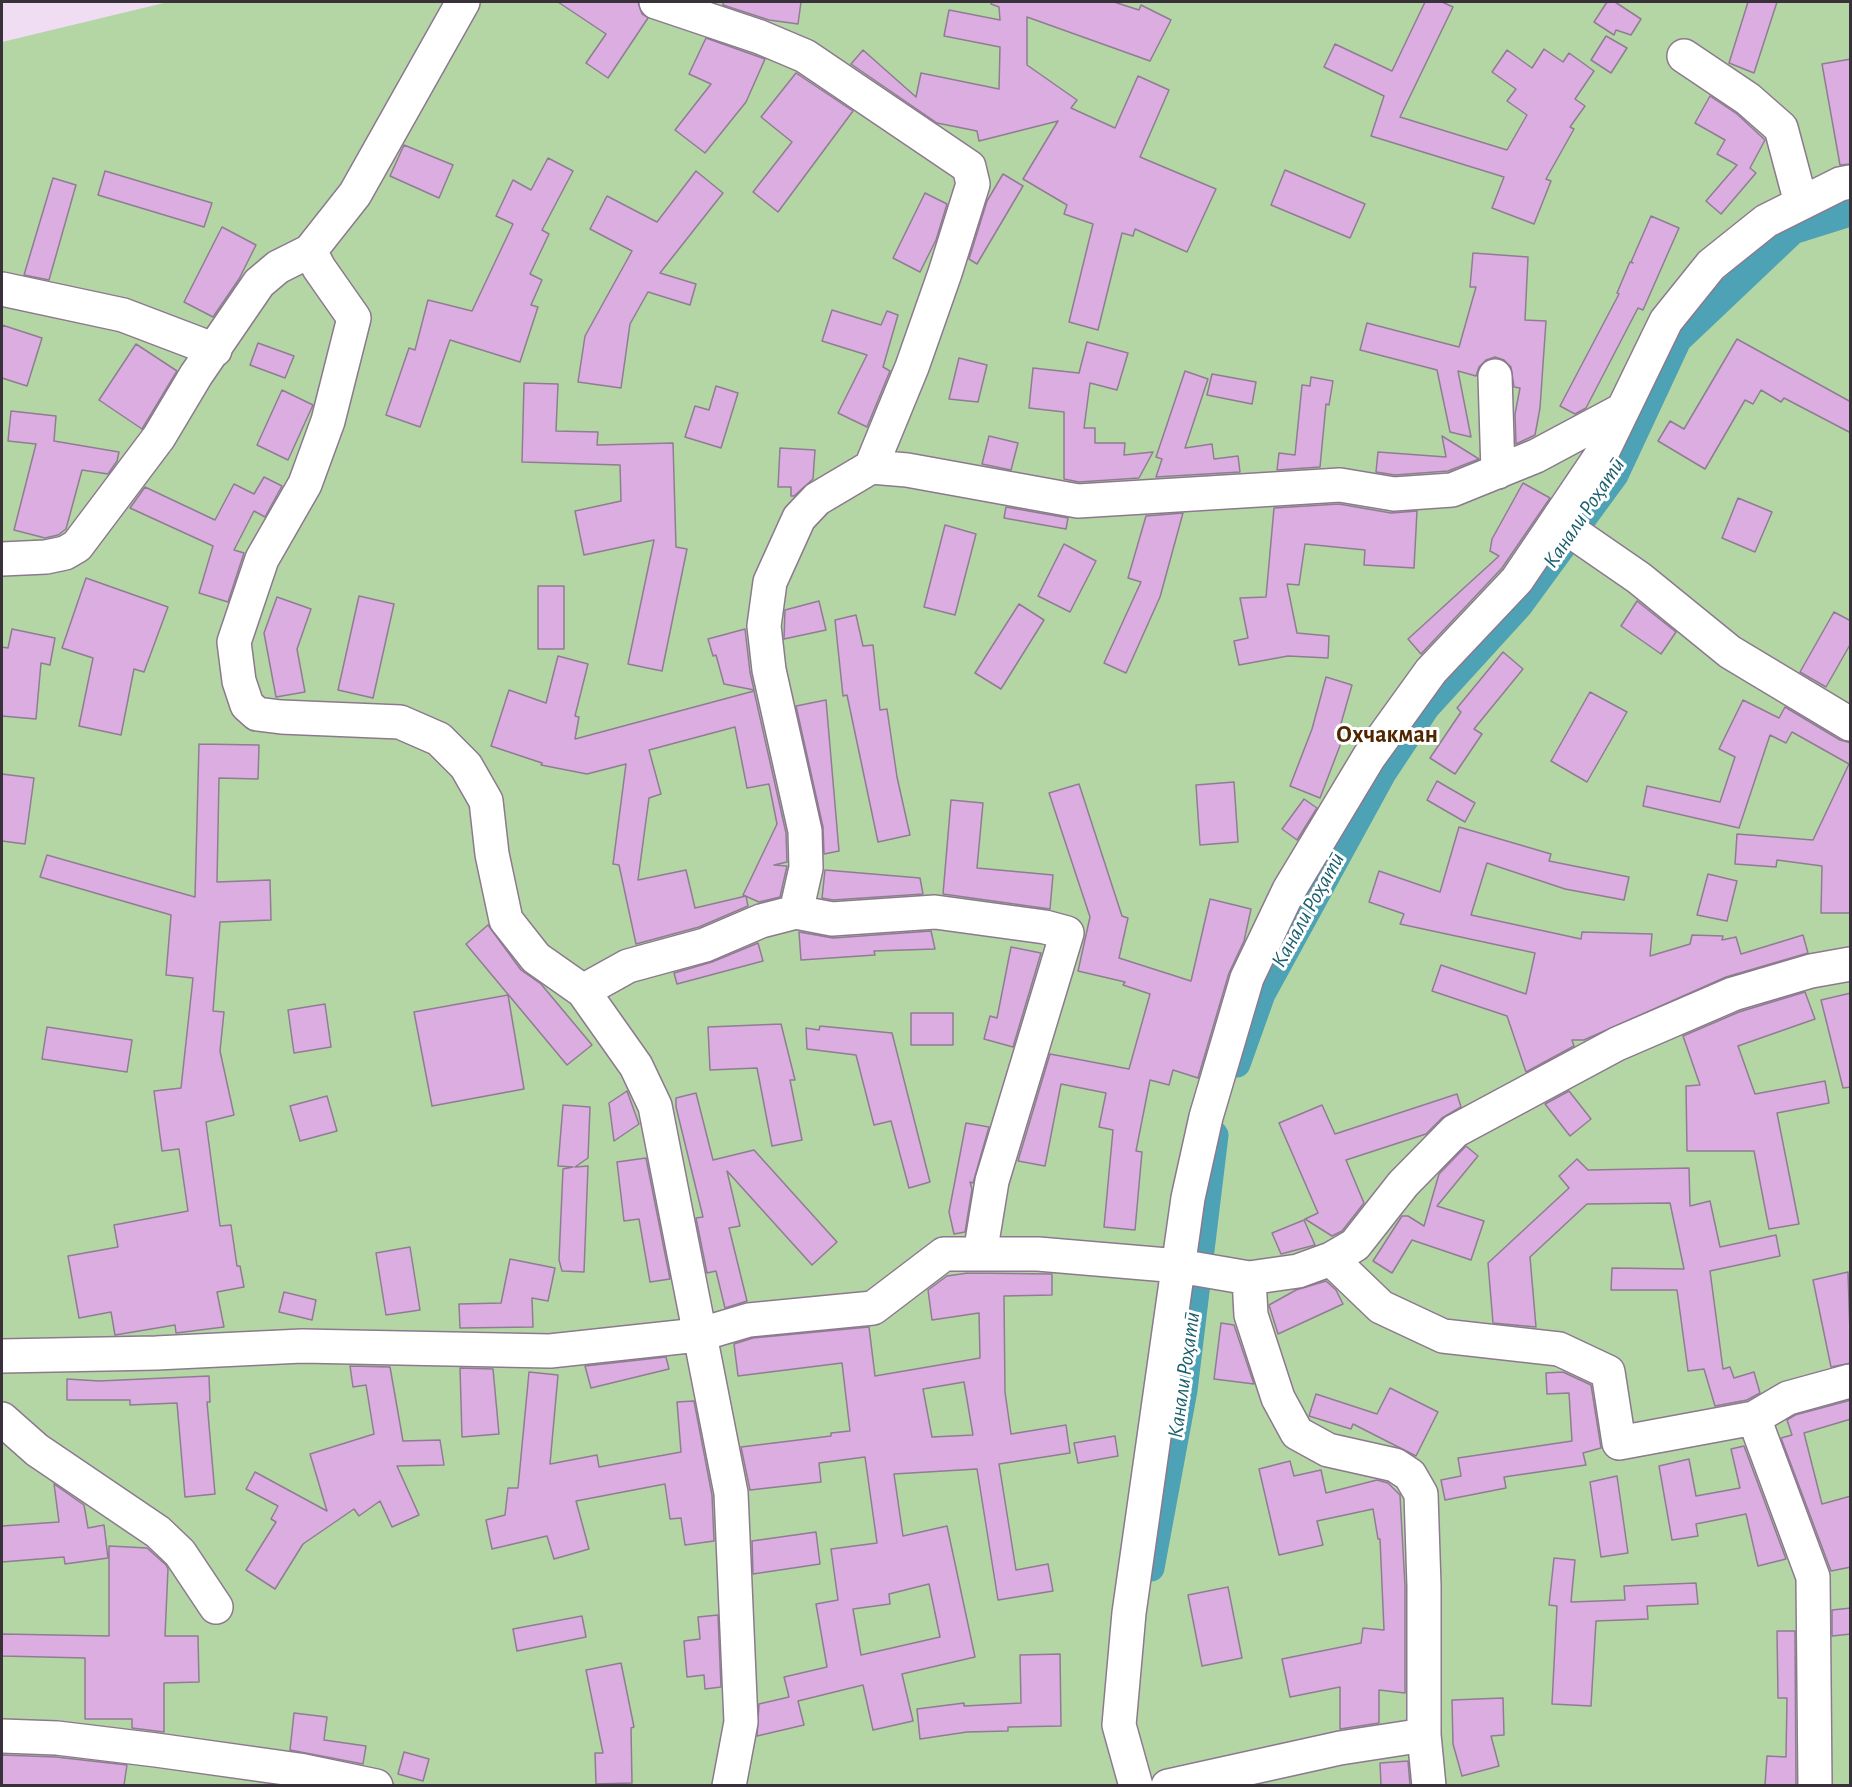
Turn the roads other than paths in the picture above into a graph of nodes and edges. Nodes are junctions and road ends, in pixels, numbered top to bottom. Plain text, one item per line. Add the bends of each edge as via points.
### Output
1 (463, 2) edge
2 (656, 2) edge
3 (1684, 56) dead end
4 (1851, 182) edge
5 (1801, 203) junction
6 (310, 251) junction
7 (2, 289) edge
8 (215, 350) junction
9 (1495, 376) dead end
10 (1622, 410) junction
11 (871, 467) junction
12 (1498, 472) junction
13 (1573, 529) junction
14 (2, 559) edge
15 (1851, 724) edge
16 (796, 912) junction
17 (1851, 964) edge
18 (583, 991) junction
19 (980, 1254) junction
20 (1331, 1259) junction
21 (1185, 1268) junction
22 (1243, 1277) junction
23 (698, 1335) junction
24 (2, 1356) edge
25 (1851, 1381) edge
26 (1754, 1418) junction
27 (2, 1419) edge
28 (216, 1607) dead end
29 (1424, 1735) junction
30 (2, 1736) edge
31 (376, 1785) edge
32 (729, 1785) edge
33 (1136, 1785) edge
34 (1167, 1785) edge
35 (1429, 1785) edge
36 (1815, 1785) edge

1 - 6 street via 356,194
2 - 11 street via 805,56 969,167 973,184 948,263 912,368
3 - 5 street via 1748,99 1781,128
4 - 5 street
5 - 10 street via 1766,221 1711,265 1666,321
6 - 8 street via 278,267 259,283
6 - 18 street via 354,318 328,421 309,473 262,559 234,642 244,697 257,714 324,721 400,722 440,739 466,766 486,801 506,920 536,958
7 - 8 street via 123,315
8 - 14 street via 159,437 77,546 46,557
9 - 12 street
10 - 12 street
10 - 13 street
11 - 12 street via 1078,501 1340,485 1394,494 1452,490
11 - 16 street via 818,499 799,518 770,582 764,626 769,670 805,831 807,868
13 - 15 street via 1730,652
13 - 21 street via 1517,580 1424,681 1369,757 1289,890 1247,978 1226,1044 1188,1198
16 - 18 street via 761,921 705,945 628,966
16 - 19 street via 832,919 935,912 1067,933 992,1181
17 - 20 street via 1811,971 1733,994 1617,1044 1455,1131 1403,1184 1355,1245
18 - 23 street via 636,1066 655,1106
19 - 21 street via 1038,1254
19 - 23 street via 944,1254 873,1308 749,1320
20 - 22 street via 1298,1271
20 - 26 street via 1381,1307 1443,1336 1559,1349 1608,1371 1619,1443
21 - 22 street
21 - 33 street via 1129,1613 1123,1675 1119,1725
22 - 29 street via 1278,1398 1297,1433 1328,1450 1395,1465 1410,1475 1421,1494
23 - 24 street via 550,1351 302,1346
23 - 32 street via 731,1493 741,1722
25 - 26 street via 1788,1398
26 - 36 street via 1813,1577
27 - 28 street via 37,1450 158,1532 180,1553
29 - 34 street via 1340,1748
29 - 35 street
30 - 31 street via 156,1750

